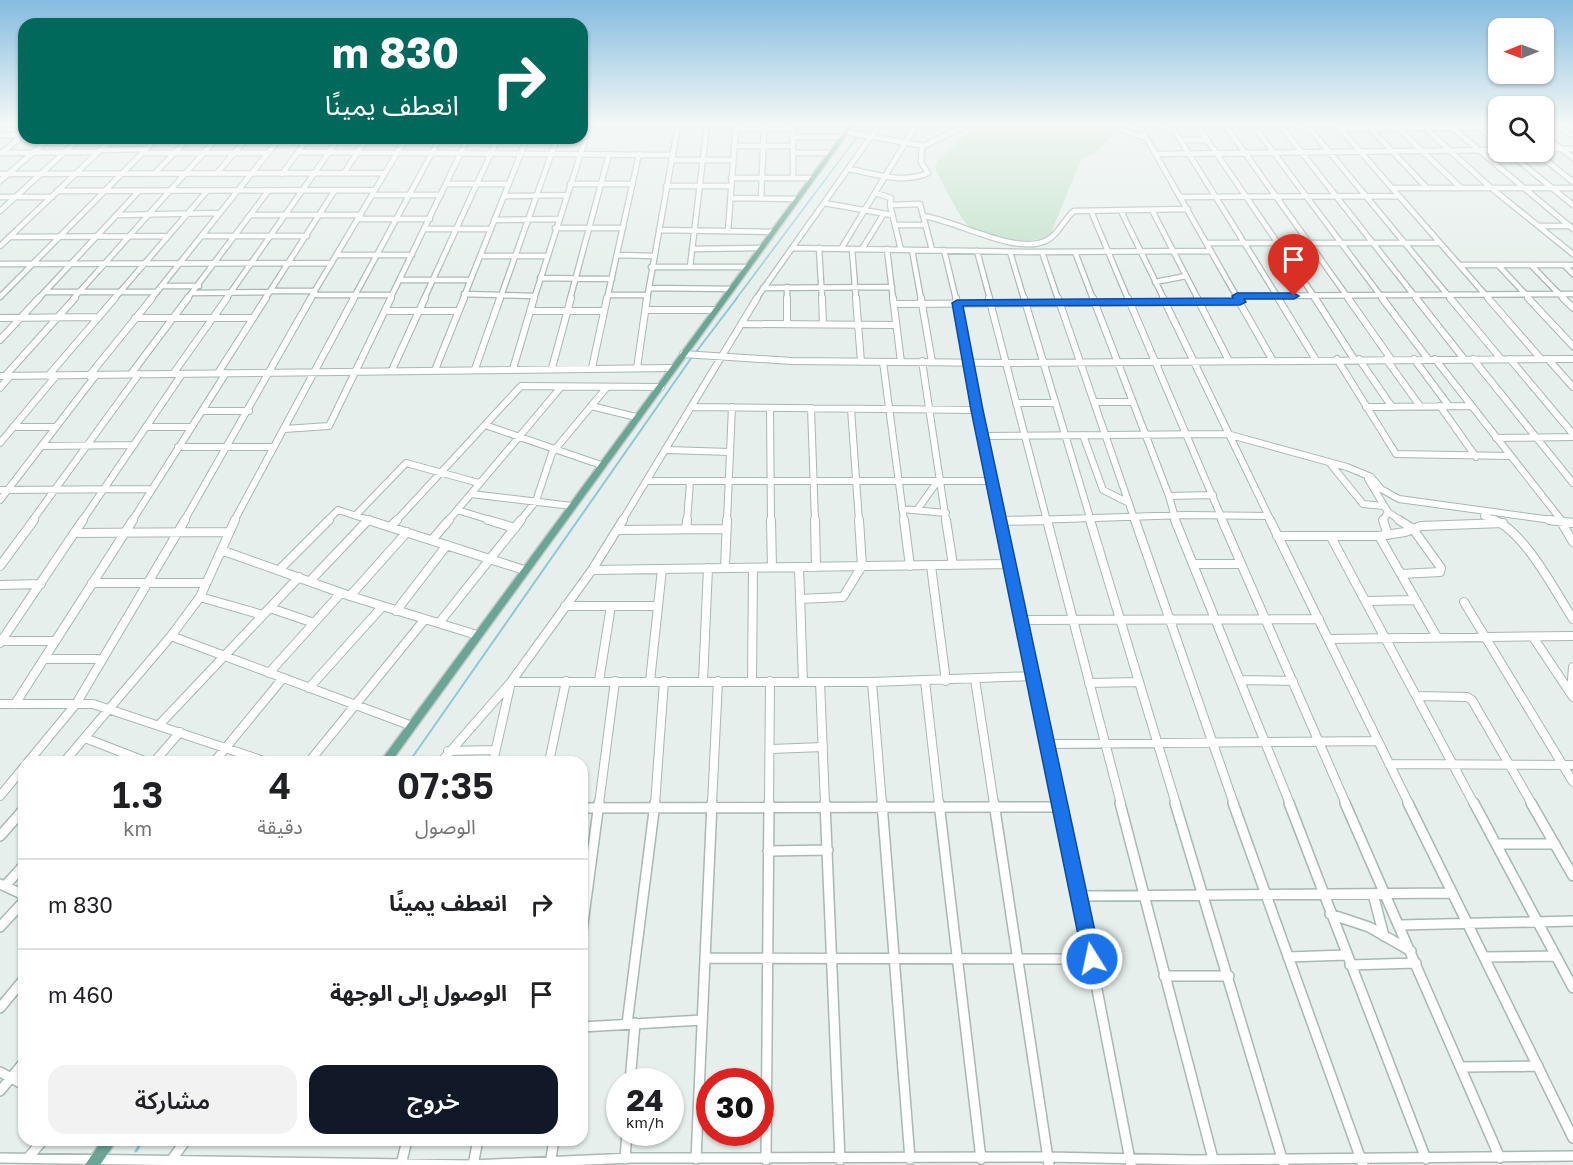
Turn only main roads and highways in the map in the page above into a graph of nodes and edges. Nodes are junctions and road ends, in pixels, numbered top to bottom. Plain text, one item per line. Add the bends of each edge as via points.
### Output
1 (811, 179) edge
2 (390, 756) edge
3 (106, 1146) edge
4 (94, 1162) edge

1 - 2 main road
3 - 4 main road

